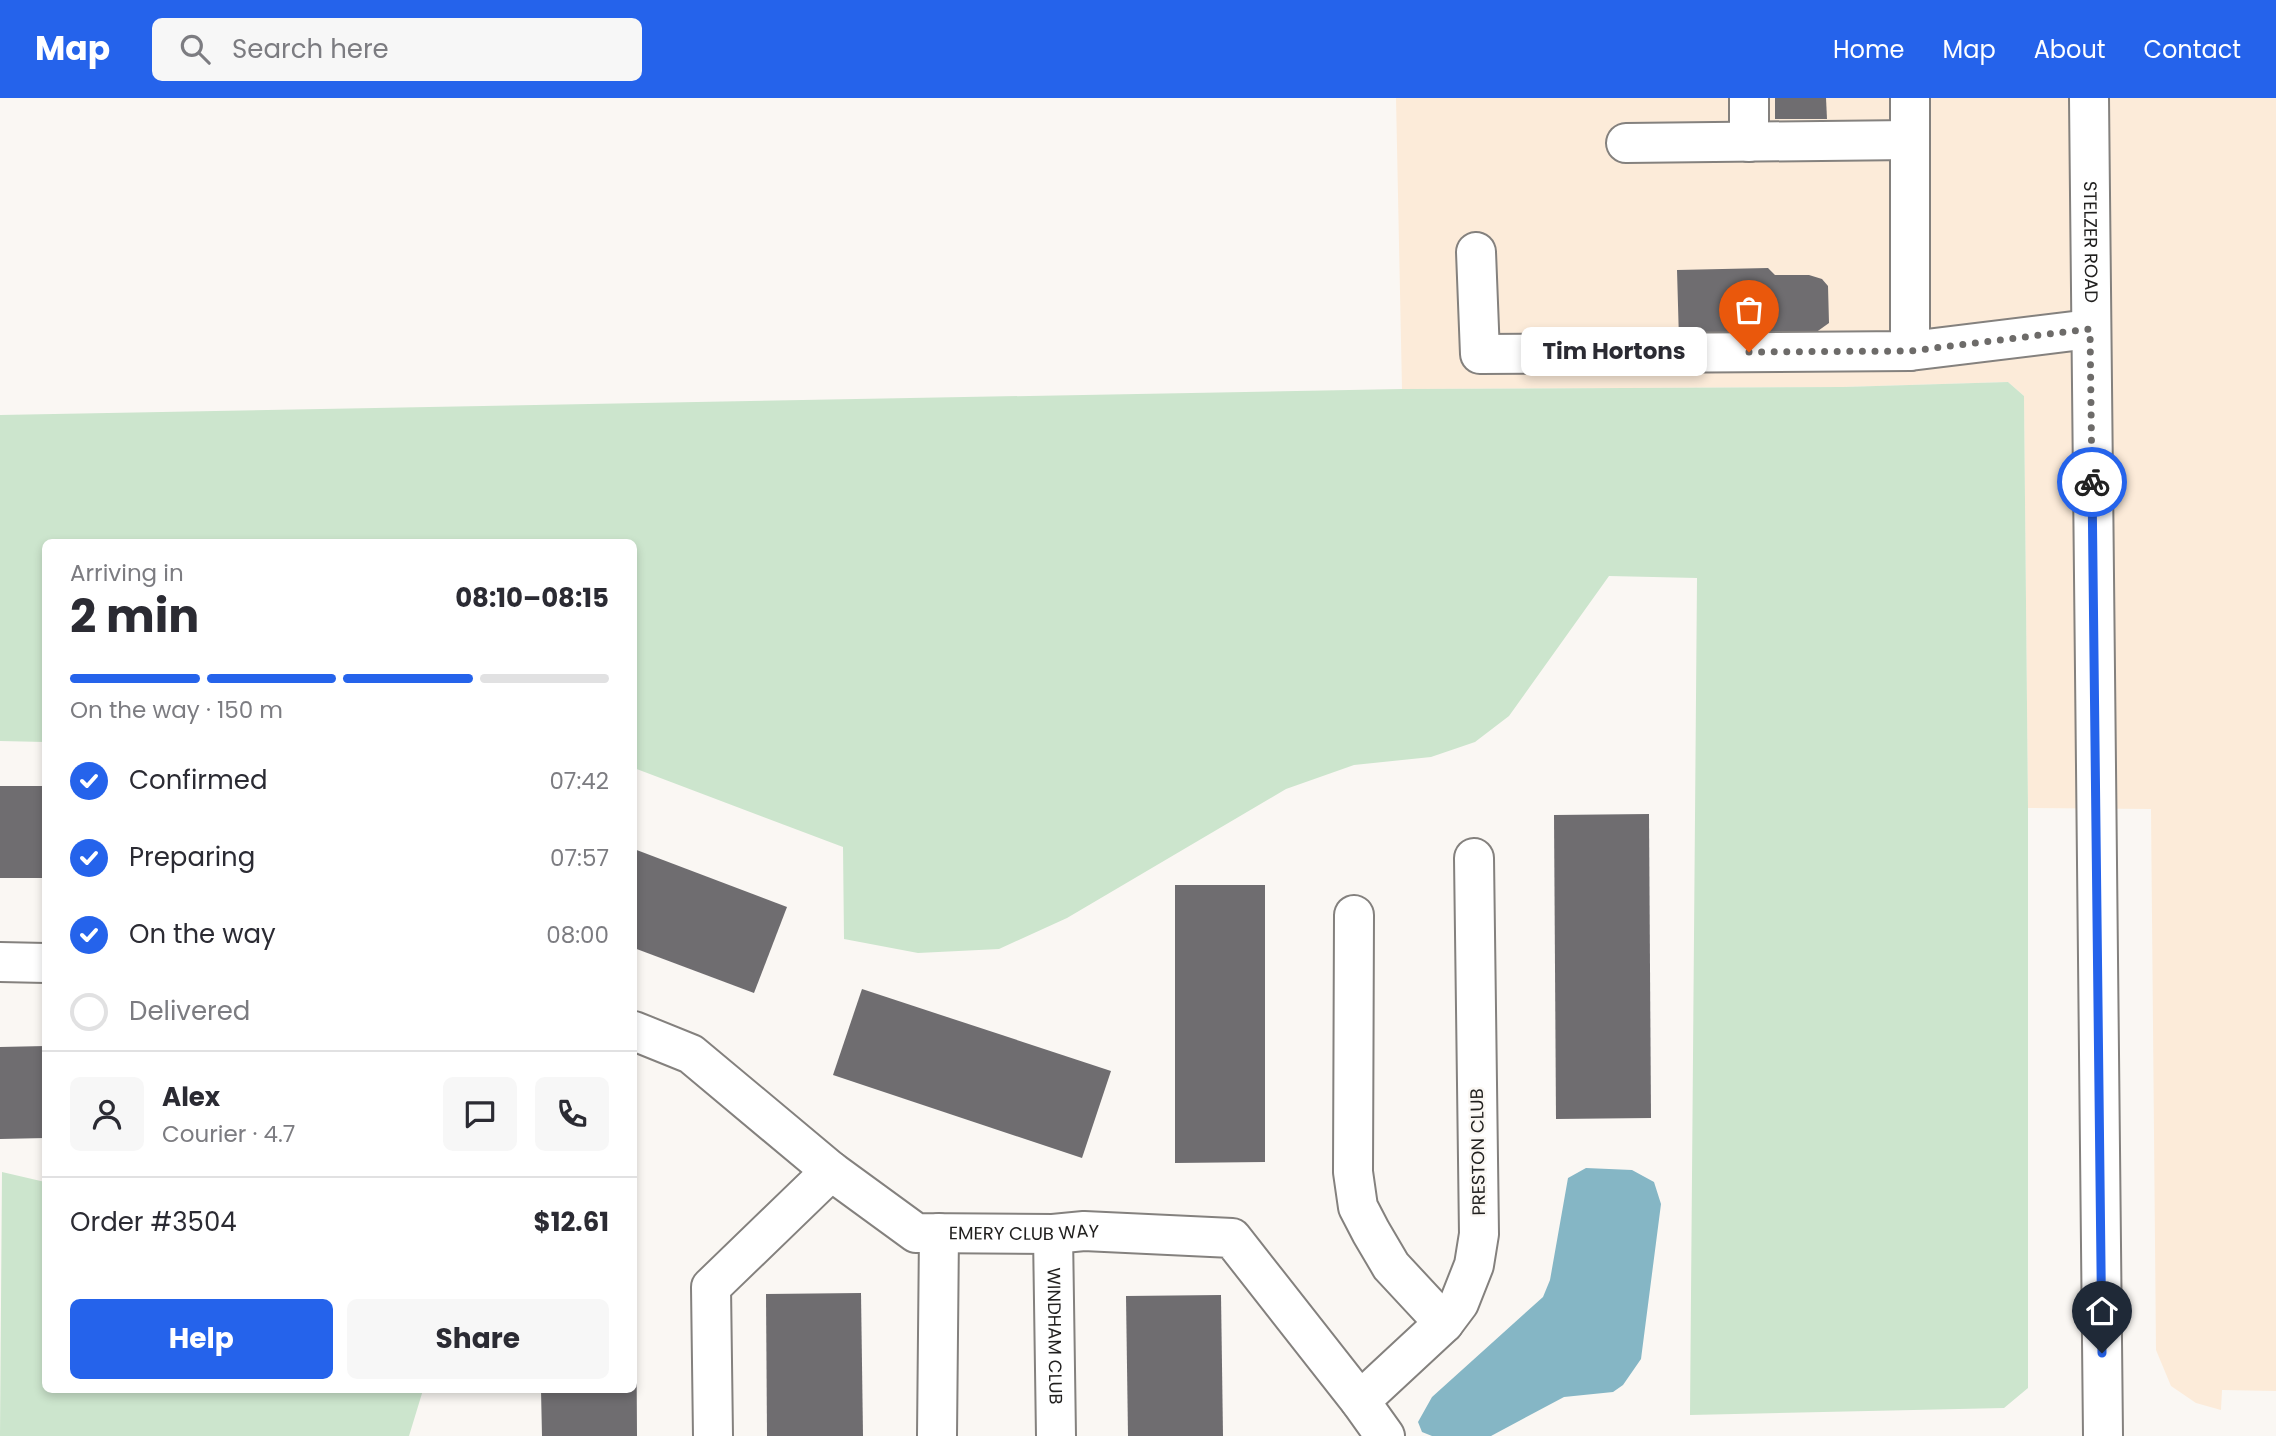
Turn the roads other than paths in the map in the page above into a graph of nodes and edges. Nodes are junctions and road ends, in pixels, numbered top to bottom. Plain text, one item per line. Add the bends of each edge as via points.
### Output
1 (1749, 98) edge
2 (1910, 98) edge
3 (2089, 98) edge
4 (1910, 140) junction
5 (1749, 142) junction
6 (1626, 143) dead end
7 (1476, 252) dead end
8 (2090, 329) junction
9 (1910, 351) junction
10 (1474, 858) dead end
11 (1354, 915) dead end
12 (0, 962) edge
13 (42, 963) edge
14 (637, 1032) edge
15 (831, 1171) junction
16 (939, 1233) junction
17 (1053, 1234) junction
18 (1444, 1323) junction
19 (1360, 1401) junction
20 (713, 1436) edge
21 (937, 1436) edge
22 (1056, 1436) edge
23 (1385, 1436) edge
24 (2103, 1436) edge

1 - 5 street
2 - 4 street
3 - 8 street, STELZER ROAD
4 - 5 street
4 - 9 street
5 - 6 street
7 - 9 street via 1480,354
8 - 9 street
8 - 24 street, STELZER ROAD
10 - 18 street, PRESTON CLUB via 1479,1234 1474,1265 1459,1303
11 - 18 street via 1353,1172 1358,1207 1391,1266
12 - 13 street
14 - 15 street, EMERY CLUB WAY via 691,1054
15 - 16 street, EMERY CLUB WAY via 916,1233
15 - 20 street via 711,1287
16 - 17 street, EMERY CLUB WAY
16 - 21 street
17 - 19 street, EMERY CLUB WAY via 1084,1231 1232,1238
17 - 22 street, WINDHAM CLUB
18 - 19 street, PRESTON CLUB
19 - 23 street, EMERY CLUB WAY

